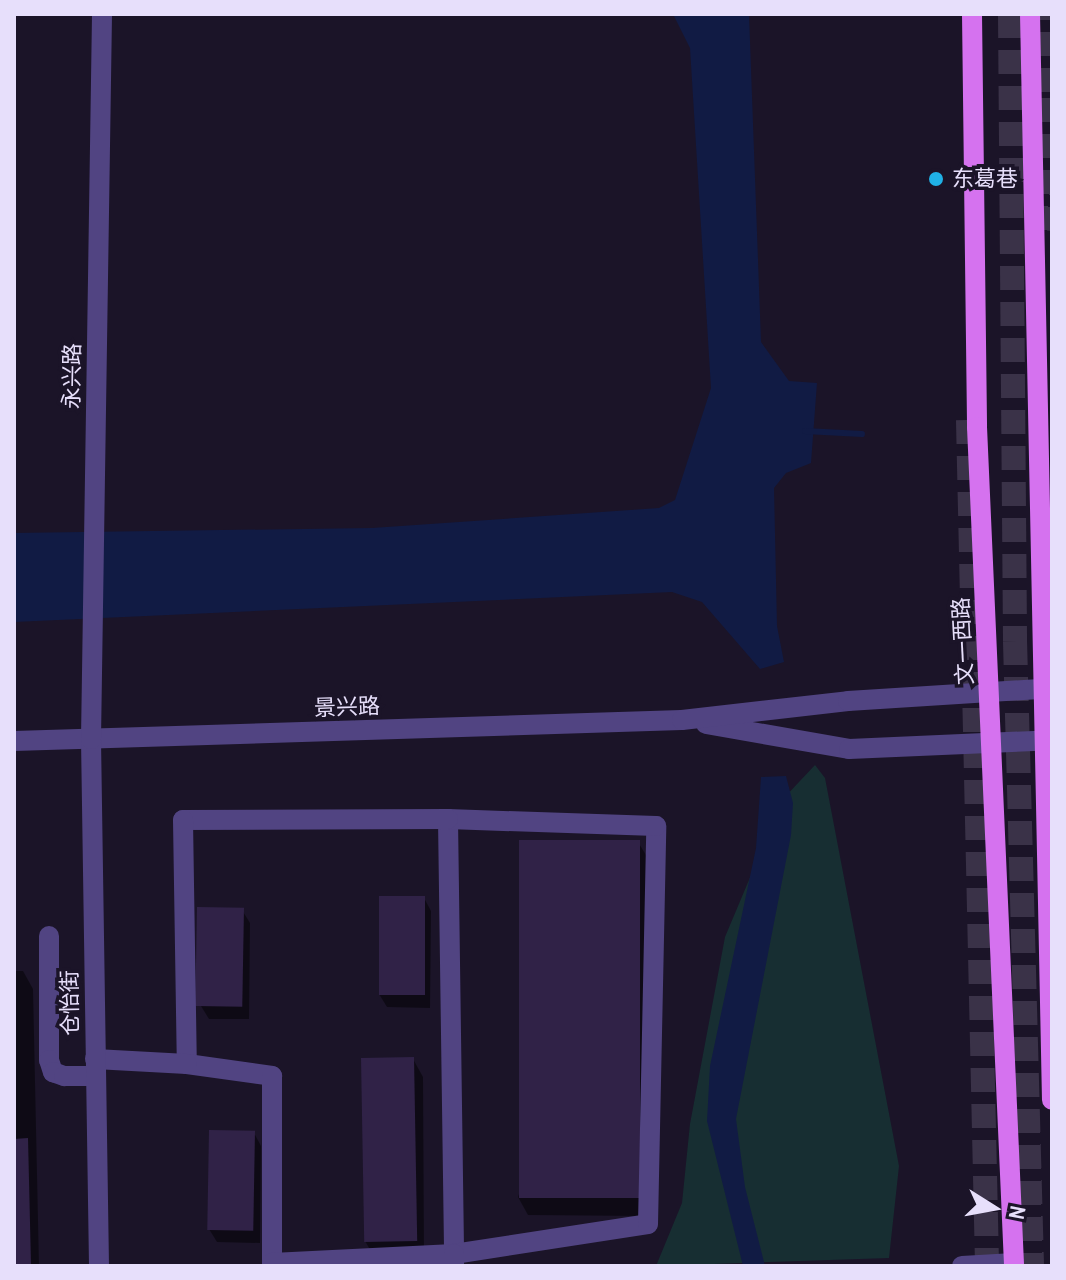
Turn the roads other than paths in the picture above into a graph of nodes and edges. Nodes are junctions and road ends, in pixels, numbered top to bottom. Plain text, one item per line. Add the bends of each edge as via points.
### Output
1 (102, 14) edge
2 (972, 14) edge
3 (1030, 14) edge
4 (1050, 688) edge
5 (989, 692) junction
6 (682, 720) junction
7 (91, 739) junction
8 (1047, 740) edge
9 (14, 741) edge
10 (991, 743) junction
11 (448, 819) junction
12 (49, 936) dead end
13 (187, 1064) junction
14 (95, 1067) junction
15 (1052, 1100) edge
16 (454, 1260) edge
17 (1014, 1265) edge
18 (99, 1266) edge
19 (962, 1266) edge

1 - 7 street, 永兴路
2 - 5 main road, 文一西路 via 977,427
3 - 4 main road
4 - 5 street, 景兴路
4 - 8 main road
5 - 6 street, 景兴路
5 - 10 main road, 文一西路
6 - 7 street, 景兴路
6 - 10 street, 景兴路 via 849,749
7 - 9 street, 景兴路
7 - 14 street, 仓怡街
8 - 10 street, 景兴路
8 - 15 main road
10 - 17 main road, 文一西路
11 - 13 street via 183,820
11 - 16 street
11 - 16 street via 656,826 648,1224
12 - 14 street via 53,1072 64,1076
13 - 14 street
13 - 16 street via 272,1076 272,1263
14 - 18 street, 仓怡街
17 - 19 street

